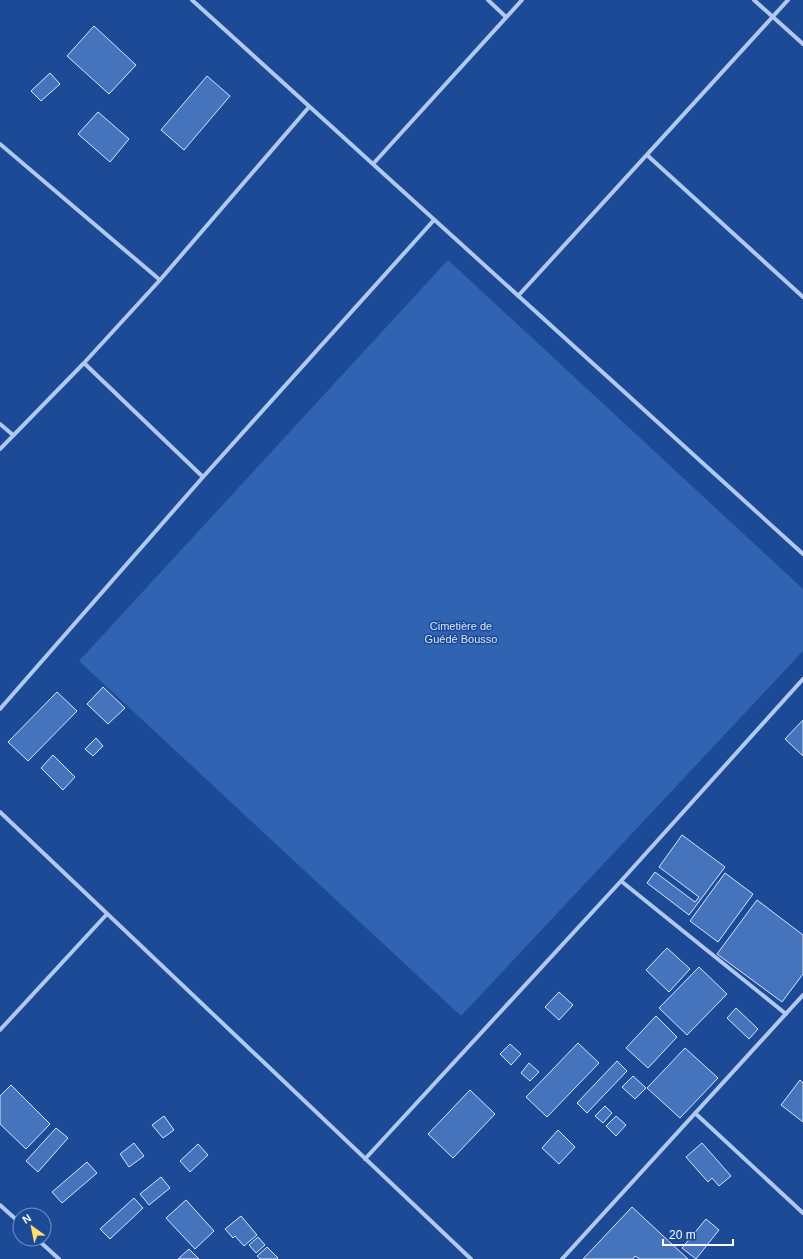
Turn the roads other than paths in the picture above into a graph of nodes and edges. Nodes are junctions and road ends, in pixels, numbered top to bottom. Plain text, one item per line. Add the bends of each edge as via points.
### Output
1 (192, 0) edge
2 (488, 0) edge
3 (522, 0) edge
4 (754, 0) edge
5 (788, 0) edge
6 (506, 17) junction
7 (773, 17) junction
8 (803, 44) edge
9 (309, 107) junction
10 (0, 144) edge
11 (647, 155) junction
12 (372, 164) junction
13 (434, 220) junction
14 (160, 280) junction
15 (518, 296) junction
16 (803, 296) edge
17 (84, 363) junction
18 (0, 424) edge
19 (13, 435) junction
20 (0, 449) edge
21 (203, 477) junction
22 (803, 554) edge
23 (803, 679) edge
24 (0, 709) edge
25 (0, 812) edge
26 (621, 881) junction
27 (107, 914) junction
28 (803, 995) edge
29 (786, 1014) junction
30 (0, 1030) edge
31 (695, 1113) junction
32 (365, 1159) junction
33 (0, 1205) edge
34 (803, 1213) edge
35 (12, 1216) edge
36 (46, 1247) edge
37 (59, 1259) edge
38 (471, 1259) edge
39 (562, 1259) edge

1 - 9 street
2 - 6 street
3 - 6 street
4 - 7 street
5 - 7 street
6 - 12 street
7 - 8 street
7 - 11 street
9 - 12 street
9 - 14 street
10 - 14 street
11 - 15 street
11 - 16 street
12 - 13 street
13 - 15 street
13 - 21 street
14 - 17 street
15 - 22 street
17 - 19 street
17 - 21 street
18 - 19 street
19 - 20 street
21 - 24 street
23 - 26 street
25 - 27 street
26 - 29 street
26 - 32 street
27 - 30 street
27 - 32 street
28 - 29 street
29 - 31 street
31 - 34 street
31 - 39 street
32 - 38 street
33 - 35 street
36 - 37 street

